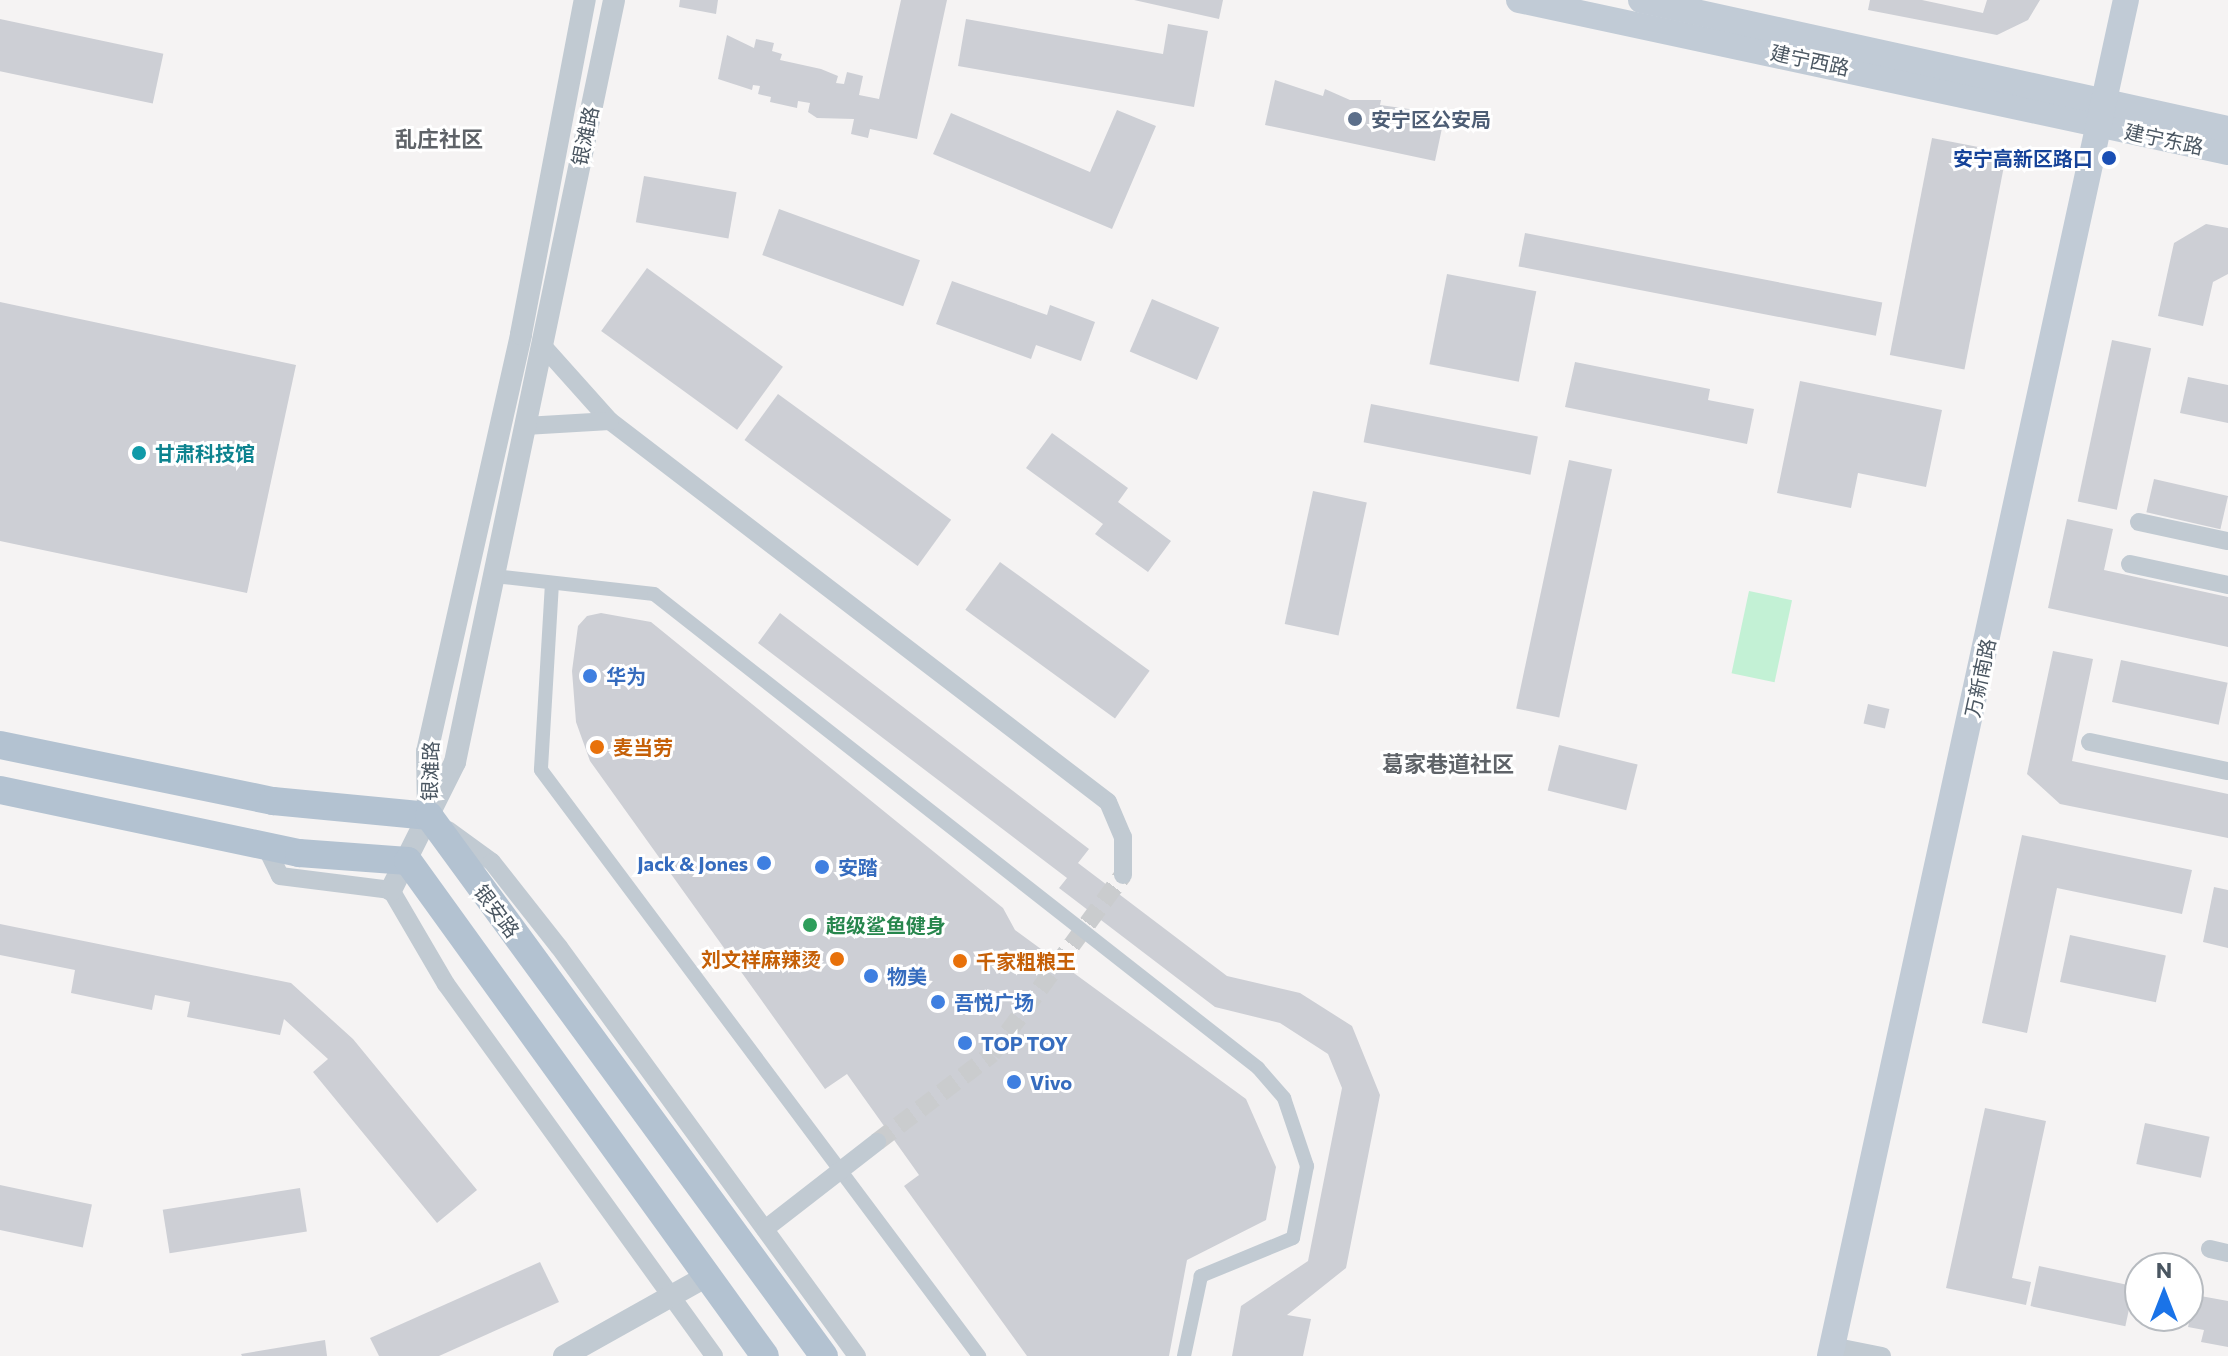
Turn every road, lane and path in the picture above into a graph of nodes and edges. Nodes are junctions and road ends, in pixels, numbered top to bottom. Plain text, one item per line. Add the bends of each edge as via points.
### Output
1 (585, 0) edge
2 (614, 0) edge
3 (1519, 0) edge
4 (1641, 0) edge
5 (2126, 0) edge
6 (2103, 114) junction
7 (2228, 129) edge
8 (2228, 152) edge
9 (542, 345) junction
10 (610, 421) junction
11 (525, 426) junction
12 (2139, 522) dead end
13 (2228, 541) edge
14 (2130, 564) dead end
15 (494, 576) junction
16 (552, 583) junction
17 (2228, 585) edge
18 (2090, 742) dead end
19 (0, 745) edge
20 (2228, 771) edge
21 (0, 790) edge
22 (429, 816) junction
23 (265, 845) junction
24 (408, 861) junction
25 (1123, 875) tunnel mouth
26 (391, 890) junction
27 (877, 1142) tunnel mouth
28 (842, 1169) junction
29 (765, 1229) junction
30 (707, 1276) junction
31 (673, 1299) junction
32 (1831, 1351) edge
33 (564, 1356) edge
34 (714, 1356) edge
35 (765, 1356) edge
36 (824, 1356) edge
37 (857, 1356) edge
38 (979, 1356) edge
39 (1184, 1356) edge
40 (1882, 1356) edge

1 - 22 street, 银滩路 via 521,334 427,752
2 - 9 street, 银滩路
3 - 6 main road, 建宁西路
4 - 6 main road, 建宁西路
5 - 6 main road, 万新南路
6 - 7 main road, 建宁东路
6 - 8 main road, 建宁东路
6 - 32 main road, 万新南路
9 - 10 street
9 - 11 street, 银滩路
10 - 11 street
10 - 25 street via 1108,802 1123,837
11 - 15 street, 银滩路
12 - 13 street
14 - 17 street
15 - 16 street
15 - 22 street, 银滩路 via 455,762
16 - 28 street via 541,770 684,967
16 - 39 street via 654,594 1258,1068 1284,1098 1307,1166 1293,1238 1201,1276
18 - 20 street
19 - 22 main road via 273,801
21 - 23 main road
22 - 24 street
22 - 29 street via 492,862
22 - 36 main road, 银安路
23 - 24 main road
23 - 26 street via 280,876
24 - 26 street
24 - 30 main road
26 - 31 street via 446,984
27 - 28 street
28 - 29 street
28 - 38 street
29 - 37 street
30 - 31 street
30 - 35 main road
31 - 33 street
31 - 34 street
32 - 40 street

